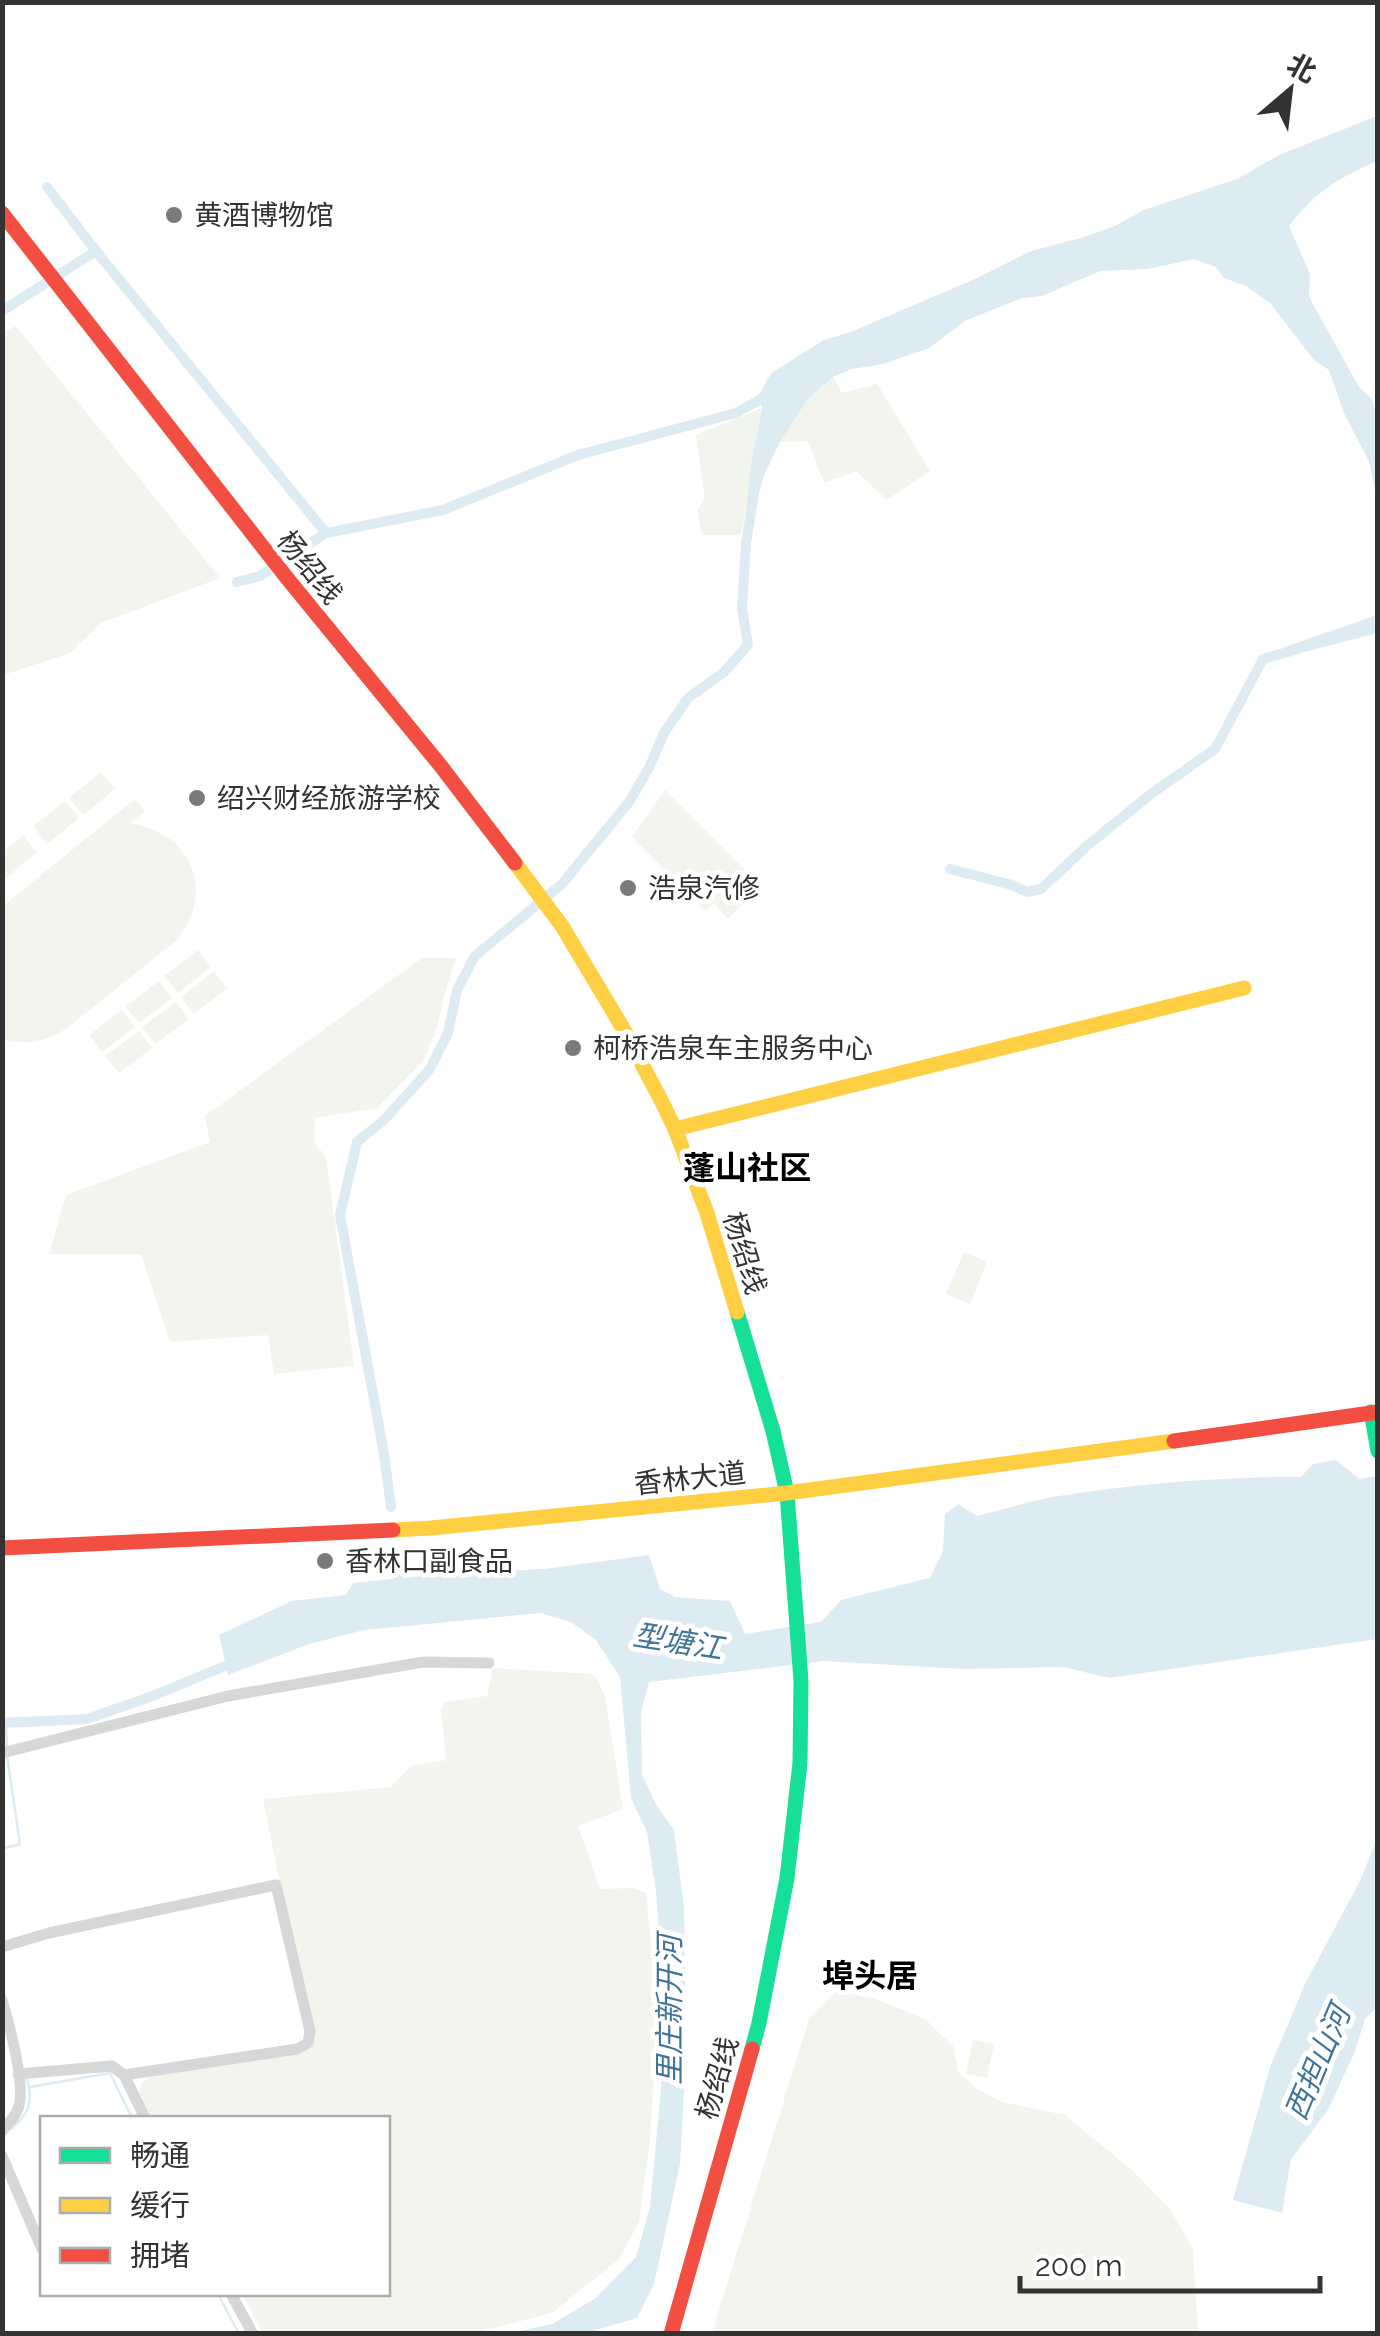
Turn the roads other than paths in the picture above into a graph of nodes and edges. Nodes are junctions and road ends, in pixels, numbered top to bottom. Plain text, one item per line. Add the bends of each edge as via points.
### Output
1 (2, 213) edge
2 (1244, 988) dead end
3 (676, 1129) junction
4 (1374, 1412) edge
5 (1378, 1451) edge
6 (787, 1493) junction
7 (2, 1548) edge
8 (489, 1663) dead end
9 (5, 1753) edge
10 (2, 1947) edge
11 (2, 2000) edge
12 (24, 2074) junction
13 (124, 2074) junction
14 (144, 2116) edge
15 (2, 2130) edge
16 (2, 2156) edge
17 (40, 2243) edge
18 (232, 2296) edge
19 (253, 2334) edge
20 (671, 2334) edge

1 - 3 main road, 杨绍线 via 536,890 624,1030
2 - 3 main road
3 - 6 main road, 杨绍线 via 707,1213
4 - 5 main road
4 - 6 main road, 香林大道
6 - 7 main road, 香林大道 via 431,1528
6 - 20 main road, 杨绍线 via 801,1681 787,1878 759,2023
8 - 9 street via 423,1662 228,1696
10 - 13 street via 276,1885 308,2043 298,2050
11 - 12 street
12 - 13 street via 112,2066
12 - 15 street via 18,2110
13 - 14 street
16 - 17 street
18 - 19 street

